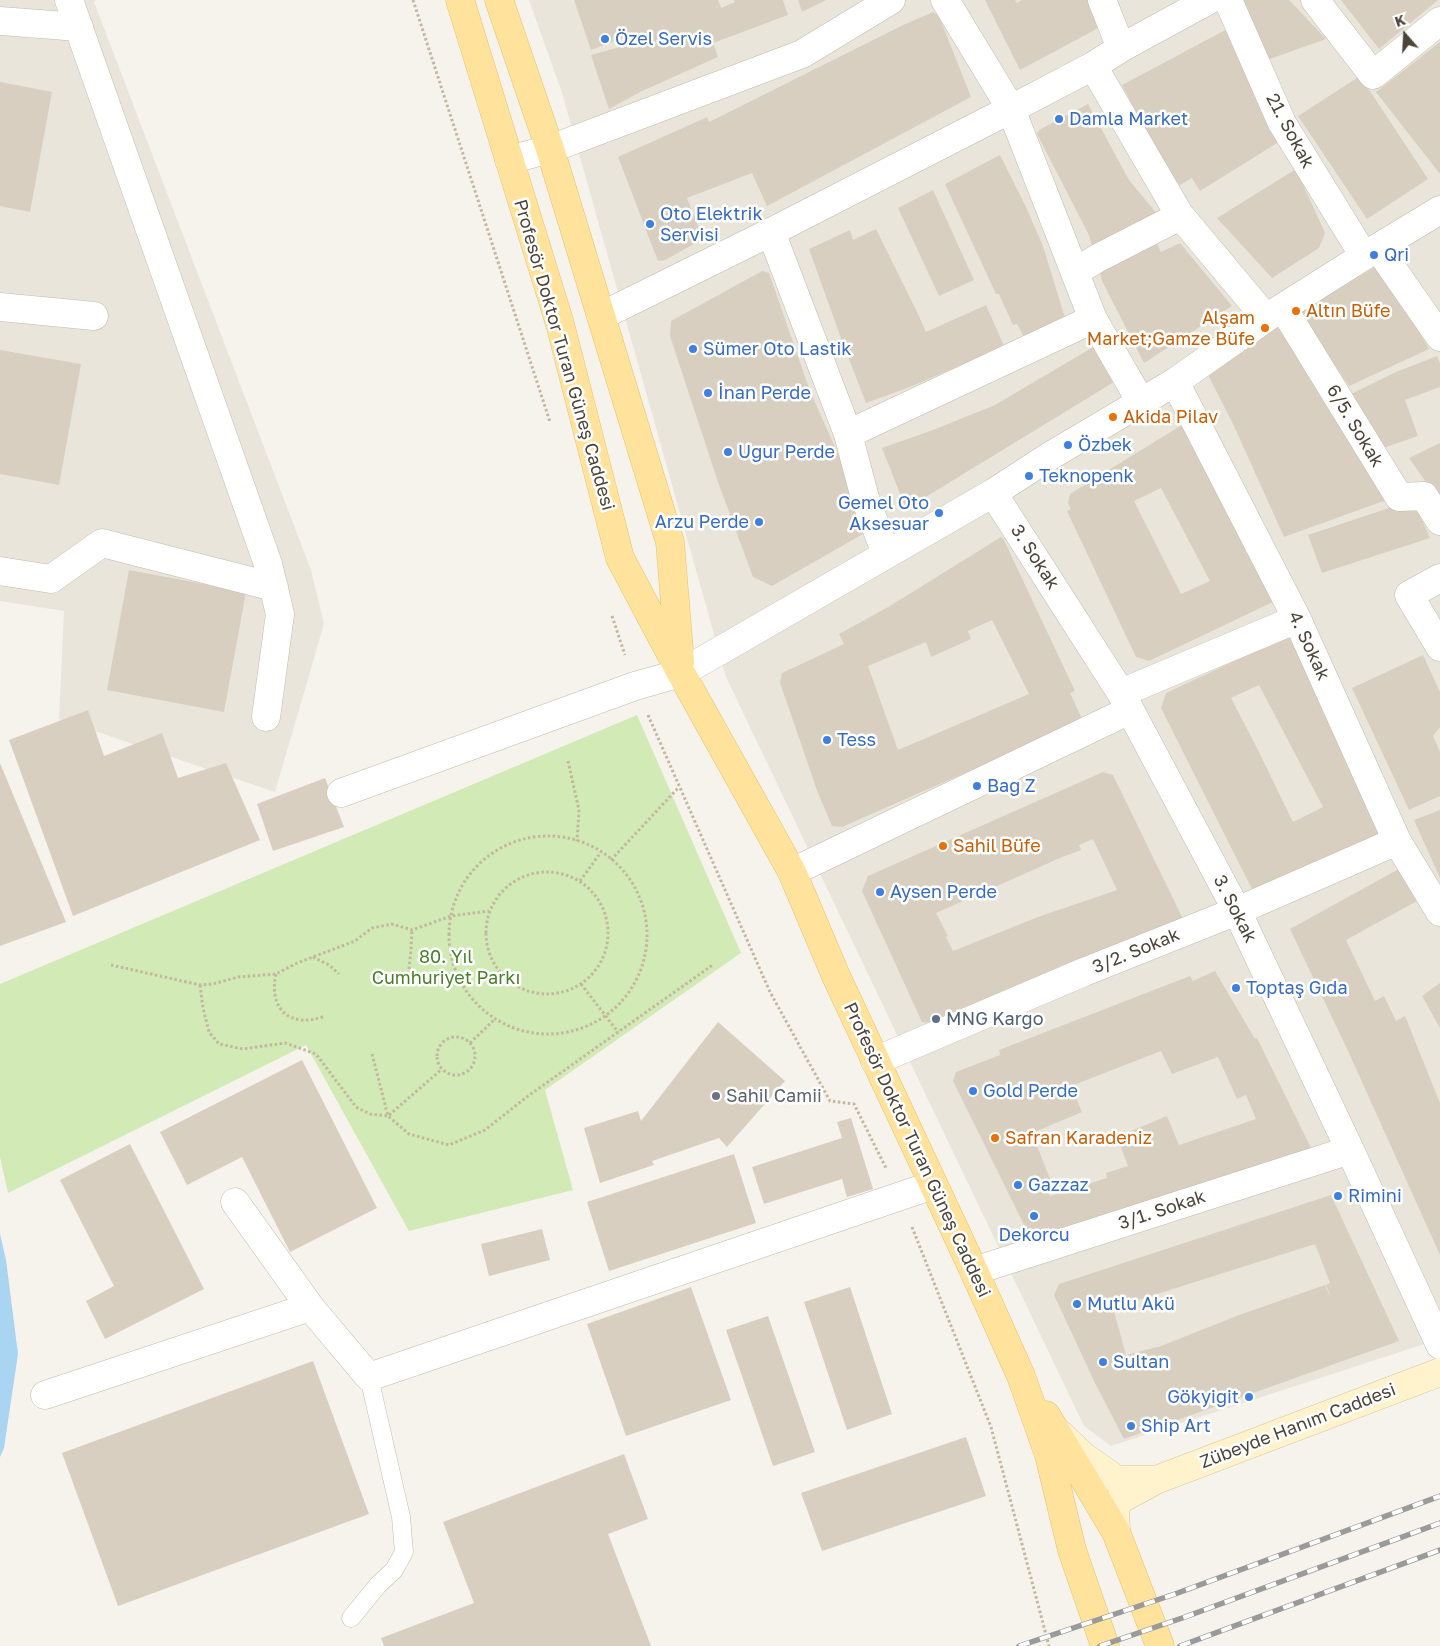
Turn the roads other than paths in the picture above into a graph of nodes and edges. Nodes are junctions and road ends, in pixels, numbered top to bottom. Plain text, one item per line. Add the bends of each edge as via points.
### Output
1 (69, 0) edge
2 (460, 0) edge
3 (499, 0) edge
4 (891, 0) edge
5 (945, 0) edge
6 (1102, 0) edge
7 (1209, 0) edge
8 (1228, 0) edge
9 (1315, 0) edge
10 (0, 21) edge
11 (1440, 21) edge
12 (79, 27) junction
13 (1120, 48) junction
14 (1093, 66) junction
15 (1011, 109) junction
16 (550, 149) junction
17 (509, 160) junction
18 (1440, 210) edge
19 (1180, 216) junction
20 (772, 232) junction
21 (1371, 252) junction
22 (1075, 272) junction
23 (0, 307) edge
24 (1274, 313) junction
25 (94, 316) dead end
26 (601, 316) junction
27 (1093, 319) junction
28 (1440, 336) edge
29 (1175, 382) junction
30 (1141, 402) junction
31 (848, 434) junction
32 (993, 493) junction
33 (1440, 521) edge
34 (886, 554) junction
35 (0, 571) edge
36 (1440, 578) edge
37 (274, 586) junction
38 (1297, 619) junction
39 (1440, 647) edge
40 (681, 673) junction
41 (1126, 702) junction
42 (266, 717) dead end
43 (341, 793) dead end
44 (1397, 841) junction
45 (792, 872) junction
46 (1237, 911) junction
47 (1440, 912) edge
48 (876, 1060) junction
49 (1350, 1150) junction
50 (932, 1184) junction
51 (235, 1202) dead end
52 (974, 1271) junction
53 (310, 1307) junction
54 (1440, 1345) edge
55 (1440, 1372) edge
56 (1020, 1376) junction
57 (369, 1377) junction
58 (45, 1395) dead end
59 (1058, 1431) junction
60 (1156, 1480) junction
61 (1116, 1532) junction
62 (351, 1618) dead end
63 (1105, 1646) edge
64 (1160, 1646) edge

1 - 12 street
2 - 17 main road, Profesör Doktor Turan Güneş Caddesi
3 - 16 main road, Profesör Doktor Turan Güneş Caddesi
4 - 16 street via 802,54
5 - 15 street
6 - 13 street
7 - 13 street
8 - 21 street, 21. Sokak via 1282,123
9 - 11 street via 1372,75
10 - 12 street
12 - 37 street
13 - 14 street
14 - 15 street
14 - 19 street
15 - 20 street
15 - 22 street
16 - 17 street
16 - 26 main road, Profesör Doktor Turan Güneş Caddesi
17 - 40 main road, Profesör Doktor Turan Güneş Caddesi via 560,324 620,558
18 - 21 street
19 - 22 street
19 - 24 street
20 - 26 street
20 - 31 street
21 - 24 street
21 - 28 street, 21. Sokak
22 - 27 street
23 - 25 street
24 - 29 street
24 - 33 street, 6/5. Sokak via 1398,498 1424,496
26 - 40 main road, Profesör Doktor Turan Güneş Caddesi via 670,542
27 - 30 street
27 - 31 street
29 - 30 street
29 - 38 street, 4. Sokak
30 - 32 street
31 - 34 street via 864,498
32 - 34 street
32 - 41 street, 3. Sokak
34 - 40 street
35 - 37 street via 50,579 102,542
36 - 39 street via 1409,595
37 - 42 street via 280,614
38 - 41 street
38 - 44 street, 4. Sokak
40 - 43 street via 635,686
40 - 45 main road, Profesör Doktor Turan Güneş Caddesi
41 - 45 street
41 - 46 street, 3. Sokak
44 - 46 street, 3/2. Sokak
44 - 47 street, 4. Sokak
45 - 48 main road, Profesör Doktor Turan Güneş Caddesi
46 - 48 street, 3/2. Sokak
46 - 49 street, 3. Sokak
48 - 50 main road, Profesör Doktor Turan Güneş Caddesi
49 - 52 street, 3/1. Sokak
49 - 54 street, 3. Sokak
50 - 52 main road, Profesör Doktor Turan Güneş Caddesi
50 - 57 street
51 - 53 street
52 - 56 main road, Profesör Doktor Turan Güneş Caddesi
53 - 57 street
53 - 58 street
55 - 60 main road, Zübeyde Hanım Caddesi
56 - 59 main road
56 - 63 main road, Profesör Doktor Turan Güneş Caddesi via 1049,1455 1072,1550
57 - 62 lane via 401,1517 404,1552 394,1570
59 - 60 main road via 1083,1456 1117,1480
59 - 61 main road
60 - 61 main road via 1121,1499 1115,1508
61 - 64 main road

